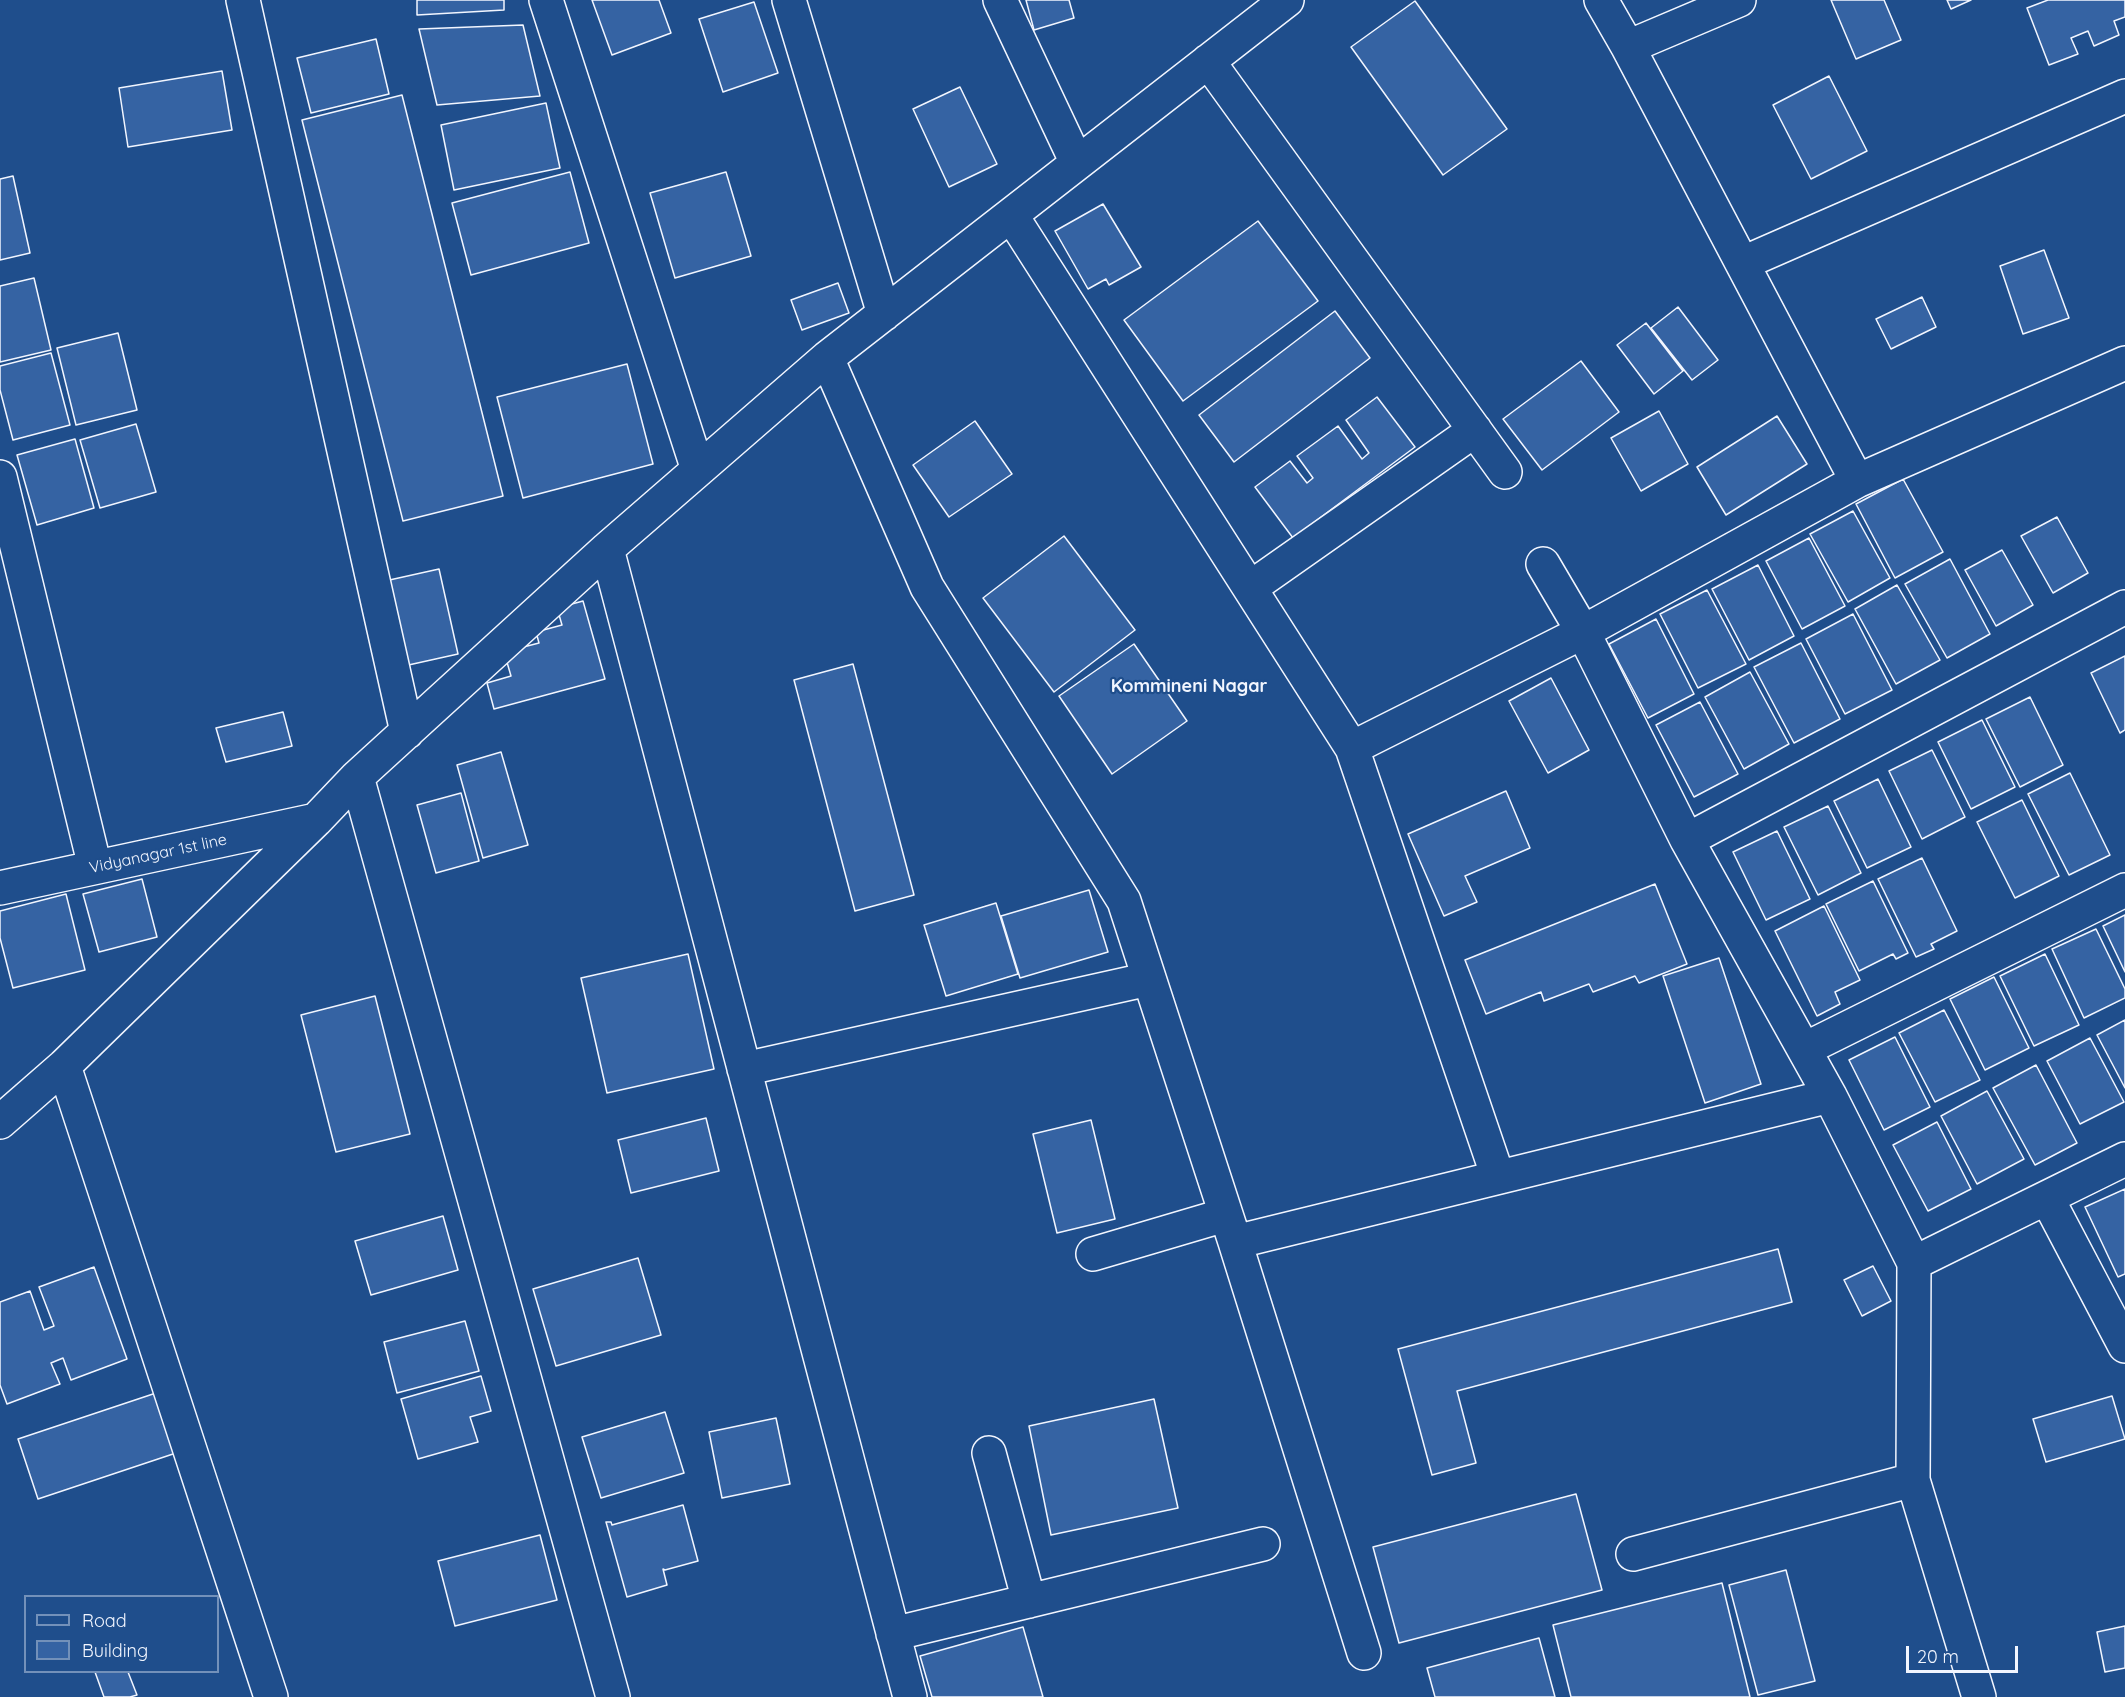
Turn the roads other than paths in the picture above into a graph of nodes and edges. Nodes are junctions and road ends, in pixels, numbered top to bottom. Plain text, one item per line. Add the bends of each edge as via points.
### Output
1 (243, 0) edge
2 (546, 0) edge
3 (789, 0) edge
4 (1000, 0) edge
5 (1601, 0) edge
6 (1738, 0) edge
7 (1272, 5) edge
8 (1628, 47) junction
9 (1208, 61) junction
10 (2125, 96) edge
11 (1077, 163) junction
12 (1011, 215) junction
13 (1743, 263) junction
14 (884, 314) junction
15 (827, 358) junction
16 (2125, 363) edge
17 (1475, 430) junction
18 (698, 470) junction
19 (1505, 471) dead end
20 (0, 477) edge
21 (1857, 481) junction
22 (607, 549) junction
23 (1543, 564) dead end
24 (1250, 588) junction
25 (2125, 608) edge
26 (1583, 632) junction
27 (407, 732) junction
28 (1352, 748) junction
29 (357, 777) junction
30 (316, 820) junction
31 (1687, 840) junction
32 (95, 867) junction
33 (0, 888) edge
34 (2125, 890) edge
35 (1149, 979) junction
36 (1805, 1049) junction
37 (64, 1066) junction
38 (744, 1069) junction
39 (1830, 1096) junction
40 (0, 1122) edge
41 (2125, 1160) edge
42 (1498, 1177) junction
43 (2047, 1198) junction
44 (1230, 1228) junction
45 (1093, 1254) dead end
46 (1914, 1263) junction
47 (2125, 1346) edge
48 (989, 1453) dead end
49 (1913, 1480) junction
50 (1263, 1544) dead end
51 (1633, 1554) dead end
52 (1029, 1601) junction
53 (893, 1634) junction
54 (1364, 1653) dead end
55 (271, 1697) edge
56 (613, 1697) edge
57 (910, 1697) edge
58 (1979, 1697) edge

1 - 27 street
2 - 18 street
3 - 14 street
4 - 11 street
5 - 8 street
6 - 8 street
7 - 9 street
8 - 13 street
9 - 11 street
9 - 17 street
10 - 13 street
11 - 12 street
12 - 14 street
12 - 24 street
13 - 21 street
14 - 15 street
15 - 18 street
15 - 35 street via 927,587 1124,901
16 - 21 street
17 - 19 street
17 - 24 street
18 - 22 street
20 - 32 street
21 - 26 street
22 - 27 street
22 - 38 street
23 - 26 street
24 - 28 street
25 - 31 street
26 - 28 street
26 - 31 street
27 - 29 street
28 - 42 street
29 - 30 street
29 - 56 street
30 - 32 street, Vidyanagar 1st line
30 - 37 street
31 - 36 street
32 - 33 street, Vidyanagar 1st line
34 - 36 street
35 - 38 street
35 - 44 street
36 - 39 street
37 - 40 street
37 - 55 street
38 - 53 street
39 - 42 street
39 - 46 street
41 - 43 street
42 - 44 street
43 - 46 street
43 - 47 street
44 - 45 street
44 - 54 street
46 - 49 street
48 - 52 street
49 - 51 street
49 - 58 street
50 - 52 street
52 - 53 street
53 - 57 street

